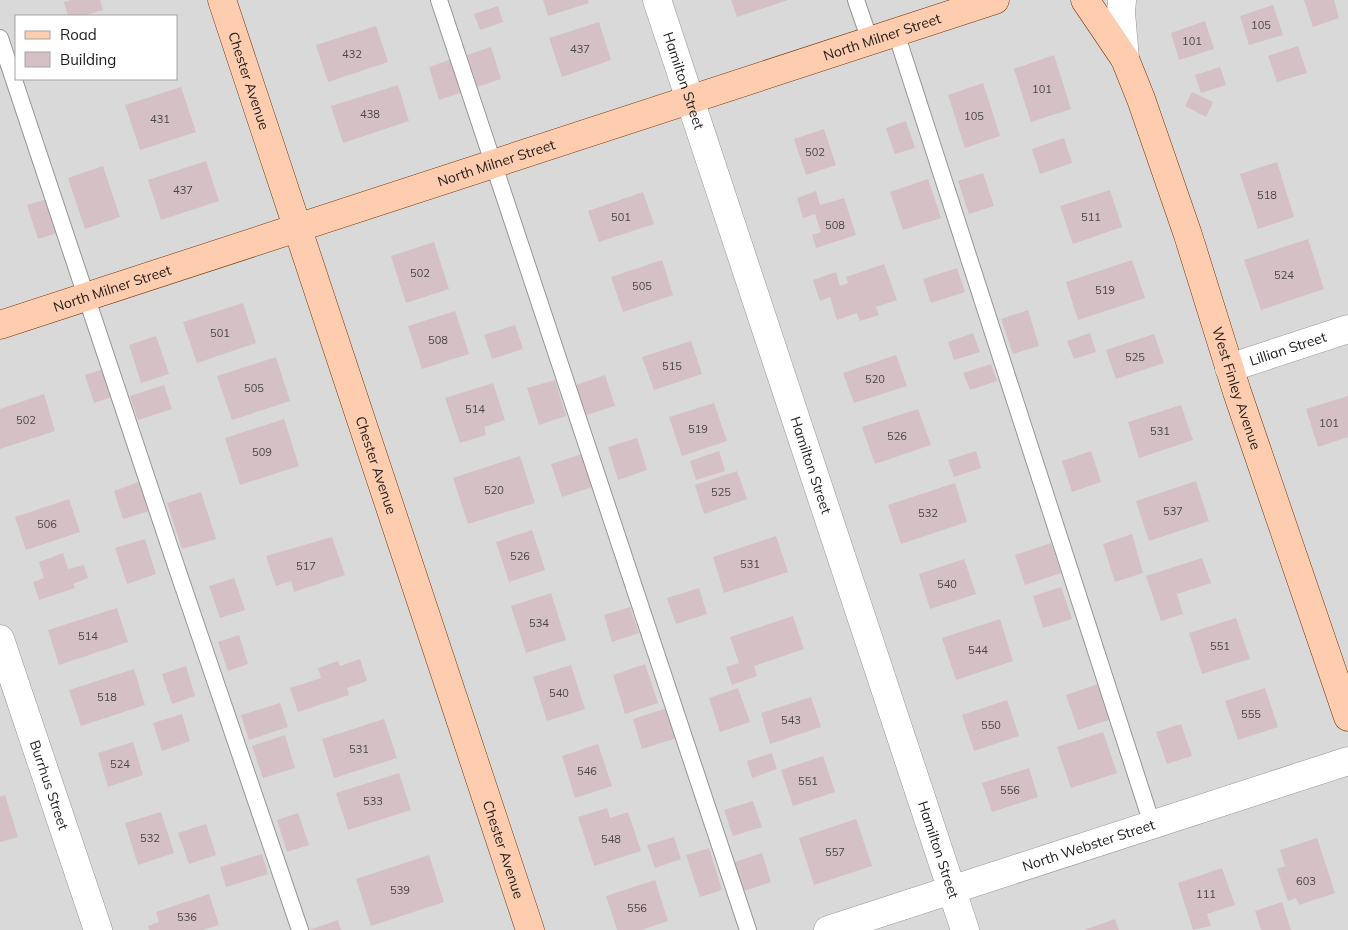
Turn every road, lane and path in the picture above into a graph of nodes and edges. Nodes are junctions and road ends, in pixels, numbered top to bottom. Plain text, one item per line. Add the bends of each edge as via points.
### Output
1 (222, 0) edge
2 (439, 0) edge
3 (657, 0) edge
4 (856, 0) edge
5 (995, 0) edge
6 (1085, 0) edge
7 (1122, 0) edge
8 (896, 33) junction
9 (0, 38) edge
10 (870, 41) junction
11 (1125, 59) junction
12 (690, 99) junction
13 (493, 163) junction
14 (297, 230) junction
15 (88, 297) junction
16 (0, 326) edge
17 (1348, 329) edge
18 (1229, 368) junction
19 (0, 638) edge
20 (1348, 717) edge
21 (1348, 761) edge
22 (1152, 824) junction
23 (951, 890) junction
24 (98, 930) edge
25 (300, 930) edge
26 (530, 930) edge
27 (748, 930) edge
28 (828, 930) edge
29 (964, 930) edge

1 - 14 main road, Chester Avenue
2 - 13 lane
3 - 12 street, Hamilton Street
4 - 10 lane
5 - 8 main road, North Milner Street
6 - 11 main road, West Finley Avenue
7 - 11 street, West Finley Avenue
8 - 10 main road, North Milner Street
8 - 22 lane
9 - 15 lane
10 - 12 main road, North Milner Street
11 - 18 main road, West Finley Avenue via 1188,235
12 - 13 main road, North Milner Street
12 - 23 street, Hamilton Street
13 - 14 main road, North Milner Street
13 - 27 lane
14 - 15 main road, North Milner Street
14 - 26 main road, Chester Avenue
15 - 16 main road, North Milner Street
15 - 25 lane
17 - 18 street, Lillian Street
18 - 20 main road, West Finley Avenue
19 - 24 street, Burrhus Street
21 - 22 street, North Webster Street
22 - 23 street, North Webster Street
23 - 28 street, North Webster Street
23 - 29 street, Hamilton Street

